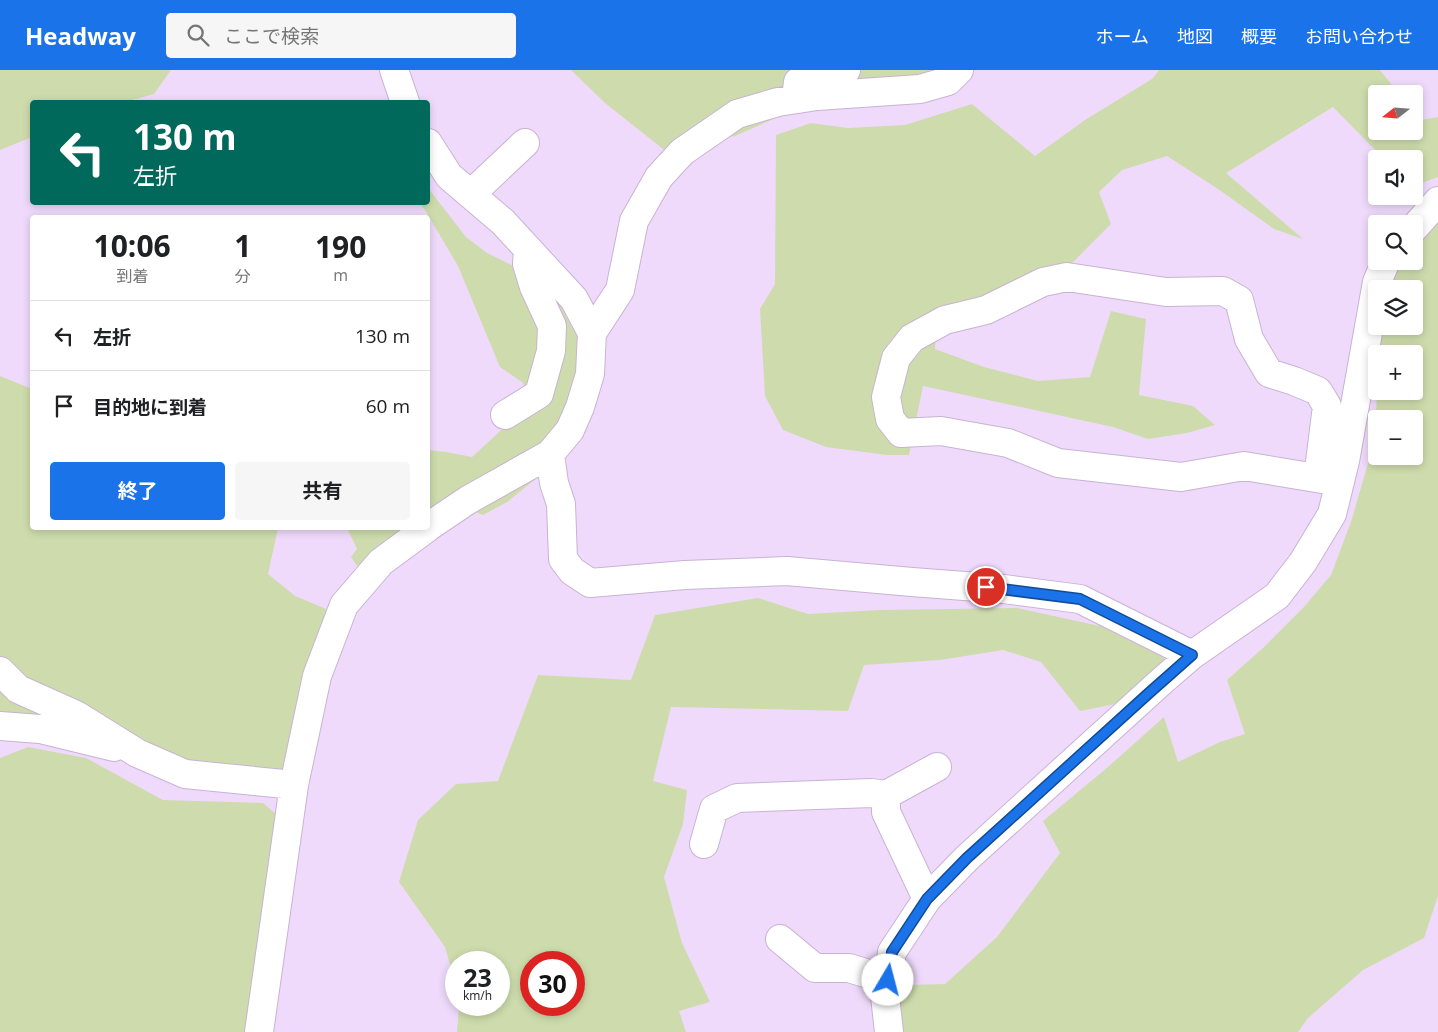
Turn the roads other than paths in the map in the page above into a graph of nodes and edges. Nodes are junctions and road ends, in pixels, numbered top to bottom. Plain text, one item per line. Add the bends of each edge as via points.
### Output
1 (394, 70) edge
2 (846, 70) edge
3 (959, 70) edge
4 (796, 99) junction
5 (404, 100) edge
6 (525, 143) dead end
7 (430, 146) edge
8 (471, 194) junction
9 (1438, 201) edge
10 (1423, 218) edge
11 (528, 250) junction
12 (1382, 270) edge
13 (592, 333) junction
14 (505, 415) dead end
15 (550, 454) junction
16 (1329, 480) junction
17 (430, 525) edge
18 (423, 530) edge
19 (1192, 655) junction
20 (0, 671) edge
21 (0, 726) edge
22 (137, 753) junction
23 (936, 767) dead end
24 (294, 785) junction
25 (886, 795) junction
26 (704, 844) dead end
27 (927, 899) junction
28 (780, 939) dead end
29 (888, 980) junction
30 (259, 1032) edge
31 (889, 1032) edge

1 - 5 street
2 - 4 street via 807,76 798,82
3 - 4 street via 948,81 920,89
4 - 13 street via 737,114 682,152 659,177 634,220 620,290
6 - 8 street
7 - 8 street via 449,176
8 - 11 street via 504,222
9 - 10 street
11 - 13 street via 574,299
11 - 14 street via 527,264 532,280 552,326 551,351 539,394
12 - 16 street
13 - 15 street via 590,374 580,407 570,430
15 - 17 street
15 - 19 street via 561,504 563,559 572,571 590,583 787,571 1004,589 1080,599
16 - 16 street via 1244,466 1181,477 1058,463 1008,443 942,431 901,433 890,420 886,397 896,358 912,338 945,320 986,310 1043,282 1068,277 1166,292 1223,291 1239,300 1249,339 1268,373 1318,390 1327,406
16 - 19 street via 1332,514 1303,562 1277,596
18 - 24 street via 381,562 344,605 317,676
19 - 27 street via 967,858
20 - 22 street via 18,689 76,715
21 - 22 street via 40,729
22 - 24 street via 186,774
23 - 25 street
24 - 30 street
25 - 26 street via 737,798 714,809
25 - 27 street via 886,812
27 - 29 street via 892,952
28 - 29 street via 815,968 849,968
29 - 31 street via 885,996

